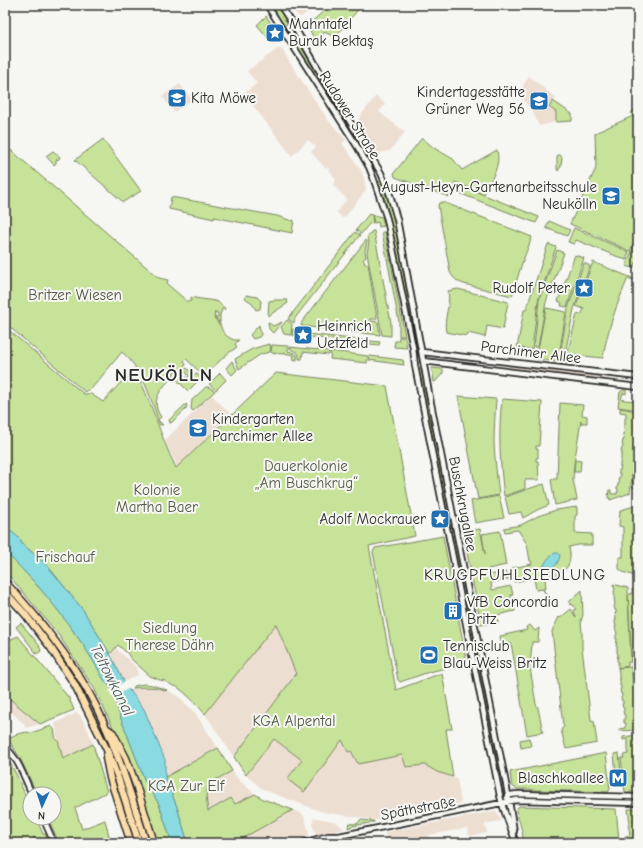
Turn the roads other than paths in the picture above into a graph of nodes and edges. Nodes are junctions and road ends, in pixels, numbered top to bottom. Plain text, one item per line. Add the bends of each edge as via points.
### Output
1 (267, 5) edge
2 (280, 5) edge
3 (381, 173) joint
4 (373, 177) joint
5 (422, 352) junction
6 (423, 361) junction
7 (638, 377) edge
8 (638, 387) edge
9 (456, 531) junction
10 (448, 532) junction
11 (5, 582) edge
12 (5, 592) edge
13 (475, 629) junction
14 (467, 630) junction
15 (106, 727) junction
16 (498, 742) junction
17 (489, 743) junction
18 (5, 747) edge
19 (108, 752) junction
20 (28, 786) edge
21 (638, 797) edge
22 (508, 799) junction
23 (502, 803) junction
24 (638, 803) edge
25 (47, 826) edge
26 (339, 836) junction
27 (516, 842) edge
28 (54, 843) edge
29 (131, 843) edge
30 (139, 843) edge
31 (146, 843) edge
32 (154, 843) edge
33 (302, 843) edge
34 (319, 843) edge

1 - 4 main road, Rudower Straße via 358,146
2 - 3 main road, Rudower Straße
3 - 5 main road, Buschkrugallee via 398,219
4 - 10 main road, Buschkrugallee via 388,219
5 - 6 main road, Buschkrugallee
5 - 7 main road, Parchimer Allee
6 - 8 main road, Parchimer Allee
6 - 9 main road, Buschkrugallee
9 - 10 main road
9 - 13 main road, Buschkrugallee
10 - 14 main road, Buschkrugallee
11 - 15 highway via 31,610 69,660
12 - 19 highway via 51,648 71,679
13 - 14 main road
13 - 16 main road, Buschkrugallee
14 - 17 main road, Buschkrugallee
15 - 31 highway
15 - 32 highway via 113,733 126,758
16 - 17 main road
16 - 22 main road, Buschkrugallee
17 - 23 main road, Buschkrugallee
18 - 20 main road via 17,762
19 - 29 highway via 106,758 110,778
19 - 30 highway
21 - 22 main road via 513,794
22 - 23 main road, Späthstraße
22 - 24 main road
22 - 27 main road, Buschkrugallee
23 - 26 main road, Späthstraße
23 - 27 main road, Buschkrugallee
25 - 28 main road
26 - 33 main road, Späthstraße via 328,836
26 - 34 main road, Späthstraße

